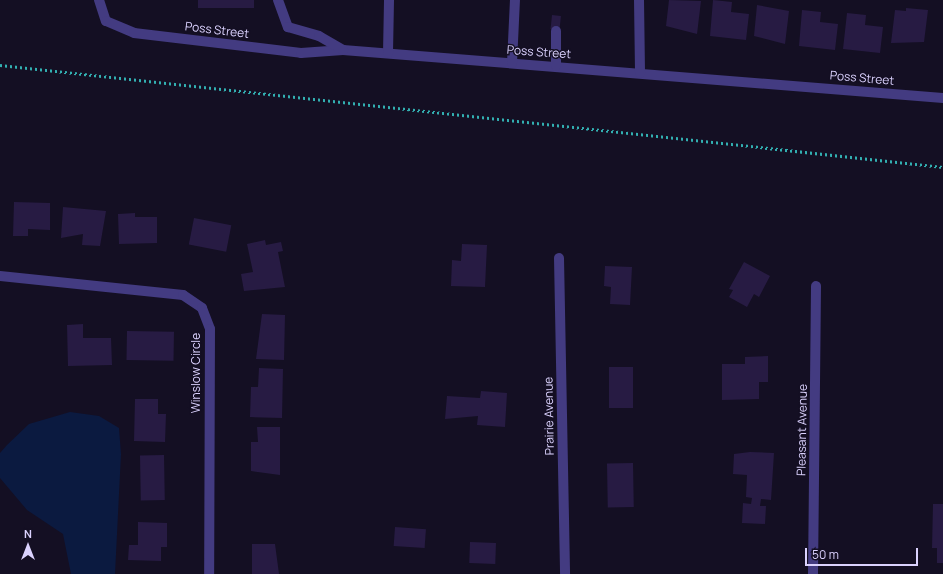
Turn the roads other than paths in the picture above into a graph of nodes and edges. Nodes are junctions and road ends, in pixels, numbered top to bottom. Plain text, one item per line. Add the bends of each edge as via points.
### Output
1 (99, 0) edge
2 (278, 0) edge
3 (389, 0) edge
4 (515, 0) edge
5 (639, 0) edge
6 (556, 31) dead end
7 (343, 50) junction
8 (388, 53) junction
9 (512, 63) junction
10 (556, 66) junction
11 (640, 73) junction
12 (943, 98) edge
13 (559, 258) dead end
14 (0, 276) edge
15 (816, 286) dead end
16 (209, 574) edge
17 (565, 574) edge
18 (813, 574) edge

1 - 7 street, Poss Street via 106,21 134,33 301,53
2 - 7 street via 288,27 319,36
3 - 8 street
4 - 9 street
5 - 11 street
6 - 10 street
7 - 8 street, Poss Street
8 - 9 street, Poss Street
9 - 10 street, Poss Street
10 - 11 street, Poss Street
11 - 12 street, Poss Street
13 - 17 street, Prairie Avenue
14 - 16 street, Winslow Circle via 183,295 202,308 210,329
15 - 18 street, Pleasant Avenue

